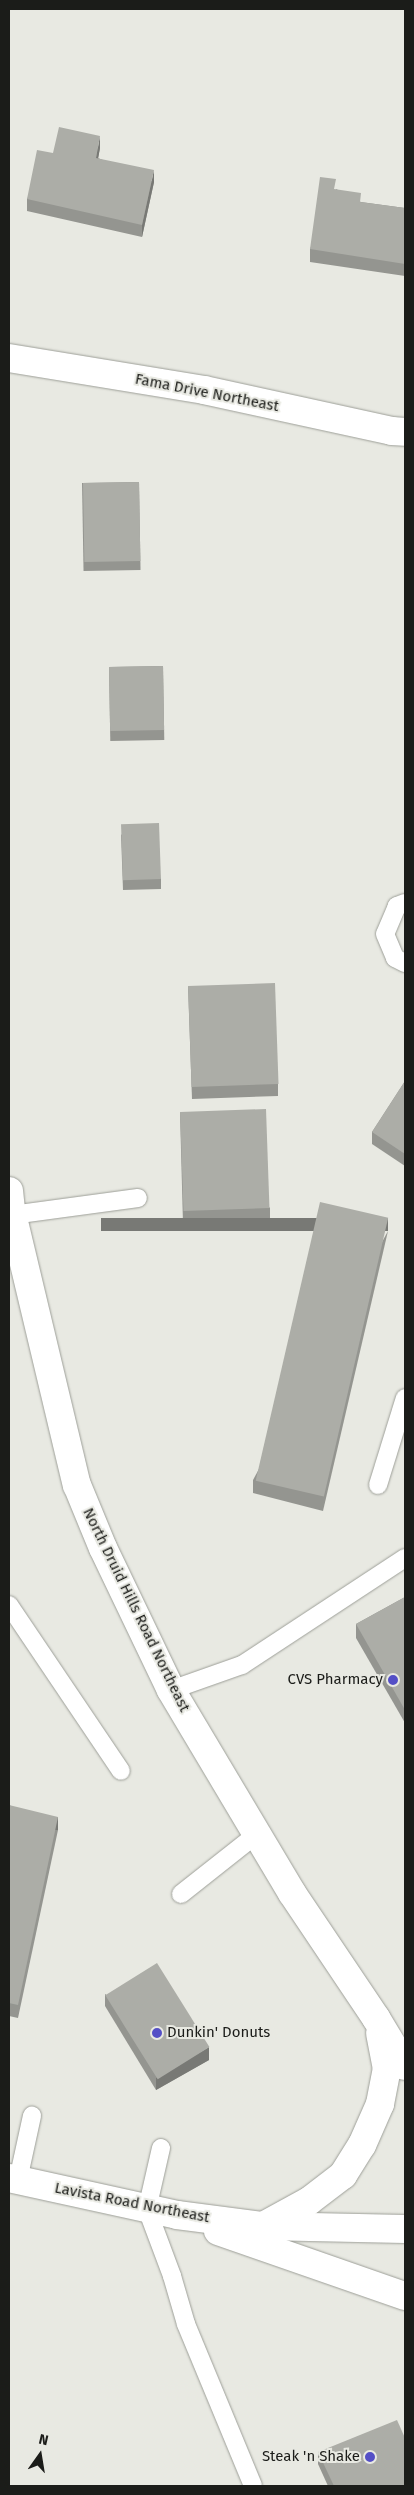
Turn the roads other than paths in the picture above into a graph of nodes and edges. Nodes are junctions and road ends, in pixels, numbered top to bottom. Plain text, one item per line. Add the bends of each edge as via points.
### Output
1 (9, 358) edge
2 (405, 432) edge
3 (405, 903) edge
4 (405, 963) edge
5 (138, 1198) dead end
6 (10, 1206) edge
7 (405, 1398) edge
8 (378, 1485) dead end
9 (405, 1558) edge
10 (9, 1605) edge
11 (171, 1690) junction
12 (121, 1771) dead end
13 (257, 1834) junction
14 (181, 1894) dead end
15 (376, 2018) junction
16 (405, 2066) edge
17 (32, 2116) dead end
18 (161, 2148) dead end
19 (14, 2179) edge
20 (147, 2209) junction
21 (176, 2215) junction
22 (263, 2226) junction
23 (405, 2229) edge
24 (405, 2296) edge
25 (253, 2486) edge

1 - 2 main road, Fama Drive Northeast via 204,390
3 - 4 lane via 397,906 385,934 395,958
5 - 6 lane
6 - 11 main road, North Druid Hills Road Northeast via 77,1485 103,1548
7 - 8 lane
9 - 11 lane via 242,1665
10 - 12 lane
11 - 13 main road, North Druid Hills Road Northeast
13 - 14 lane
13 - 15 main road, North Druid Hills Road Northeast via 292,1893
15 - 16 main road, North Druid Hills Road Northeast
15 - 22 main road via 387,2069 380,2104 362,2145 343,2175 309,2201
17 - 19 lane
18 - 20 lane
19 - 20 main road, Lavista Road Northeast
20 - 21 main road, Lavista Road Northeast
20 - 25 lane via 186,2324
21 - 22 main road, Lavista Road Northeast
21 - 24 main road via 267,2250
22 - 23 main road, Lavista Road Northeast

